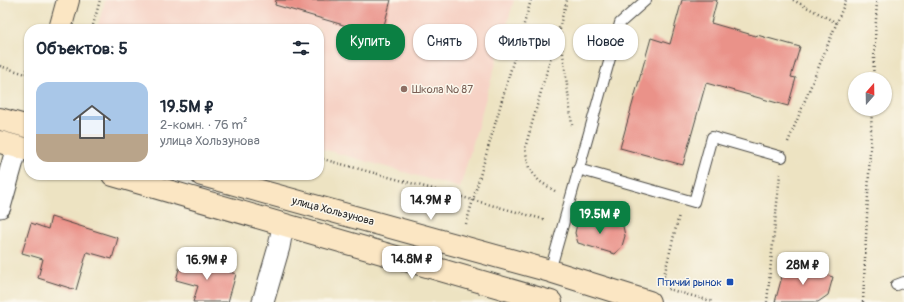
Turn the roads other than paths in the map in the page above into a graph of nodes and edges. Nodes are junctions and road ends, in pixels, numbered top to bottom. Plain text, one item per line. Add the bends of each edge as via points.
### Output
1 (68, 0) edge
2 (646, 0) edge
3 (61, 24) edge
4 (0, 119) edge
5 (24, 126) edge
6 (15, 147) edge
7 (782, 157) road end
8 (578, 169) junction
9 (130, 180) edge
10 (220, 180) edge
11 (0, 207) edge
12 (283, 225) junction
13 (550, 271) junction
14 (655, 294) edge
15 (263, 302) edge
16 (551, 302) edge

1 - 3 main road
2 - 8 lane via 620,23
4 - 5 main road
6 - 11 street
7 - 8 lane via 712,137 694,202
8 - 13 lane
9 - 12 main road
10 - 13 main road, улица Хользунова
12 - 15 street
12 - 16 main road
13 - 14 main road, улица Хользунова

